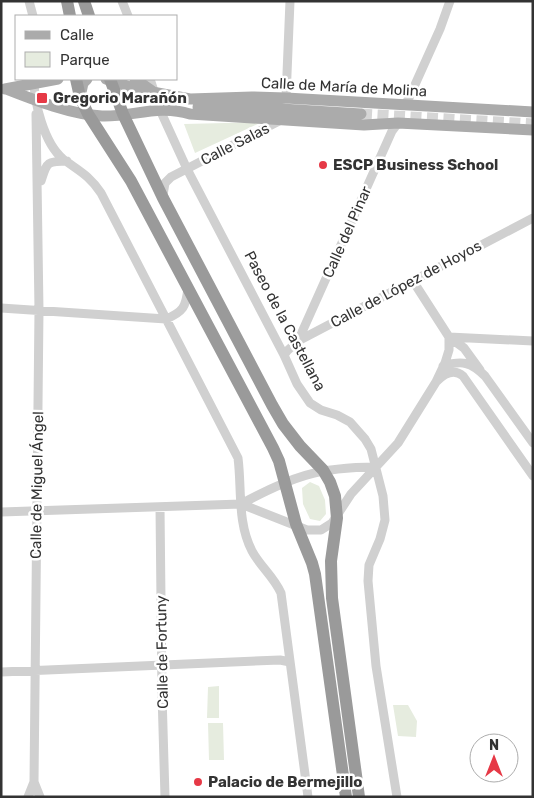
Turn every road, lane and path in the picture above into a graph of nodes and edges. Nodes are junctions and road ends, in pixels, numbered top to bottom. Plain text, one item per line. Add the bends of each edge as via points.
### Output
1 (29, 1) edge
2 (67, 1) edge
3 (83, 1) edge
4 (122, 1) edge
5 (290, 1) edge
6 (450, 1) edge
7 (33, 15) edge
8 (70, 15) edge
9 (85, 15) edge
10 (89, 15) edge
11 (128, 15) edge
12 (50, 80) edge
13 (76, 80) edge
14 (86, 80) edge
15 (109, 80) edge
16 (136, 80) edge
17 (150, 80) edge
18 (34, 82) edge
19 (4, 89) edge
20 (154, 92) junction
21 (80, 97) junction
22 (286, 98) junction
23 (36, 101) junction
24 (405, 105) junction
25 (142, 110) junction
26 (160, 110) junction
27 (179, 110) junction
28 (533, 112) edge
29 (88, 114) junction
30 (123, 114) junction
31 (361, 114) tunnel mouth
32 (283, 119) junction
33 (398, 123) junction
34 (533, 130) edge
35 (134, 136) junction
36 (67, 161) junction
37 (186, 169) junction
38 (38, 188) junction
39 (163, 198) junction
40 (533, 218) edge
41 (413, 281) junction
42 (188, 288) junction
43 (1, 308) edge
44 (39, 310) junction
45 (166, 319) junction
46 (449, 337) junction
47 (298, 341) junction
48 (533, 341) edge
49 (284, 355) junction
50 (443, 366) junction
51 (480, 371) junction
52 (436, 382) junction
53 (533, 443) edge
54 (376, 467) junction
55 (323, 470) junction
56 (533, 476) edge
57 (285, 482) junction
58 (241, 504) junction
59 (160, 506) junction
60 (36, 510) junction
61 (1, 512) edge
62 (336, 518) junction
63 (296, 524) junction
64 (290, 662) junction
65 (162, 666) junction
66 (35, 670) junction
67 (1, 672) edge
68 (34, 782) junction
69 (307, 796) edge
70 (28, 797) edge
71 (40, 797) edge
72 (165, 797) edge
73 (346, 797) edge
74 (359, 797) edge
75 (397, 797) edge

1 - 7 street
2 - 8 highway
3 - 9 main road
3 - 10 highway
4 - 11 street
5 - 22 street
6 - 24 street
12 - 18 main road
13 - 21 highway
14 - 21 main road
15 - 20 main road, Calle de María de Molina
15 - 30 highway
16 - 20 main road
17 - 20 street, Paseo de la Castellana
18 - 19 main road
18 - 23 street
19 - 23 main road, Calle de María de Molina
20 - 22 main road, Calle de María de Molina via 190,99
20 - 26 street, Paseo de la Castellana
21 - 29 highway
22 - 24 main road, Calle de María de Molina
23 - 29 main road, Calle de María de Molina
23 - 36 street via 50,141
23 - 38 street, Calle de Miguel Ángel
24 - 28 main road, Calle de María de Molina
25 - 26 main road, Calle de María de Molina
25 - 30 main road, Calle de María de Molina
25 - 35 main road via 135,121
26 - 27 main road, Calle de María de Molina
26 - 37 street, Paseo de la Castellana
27 - 31 main road, Calle de María de Molina via 248,106
27 - 32 main road, Calle de María de Molina via 190,114
29 - 30 main road, Calle de María de Molina
29 - 42 highway via 131,181
30 - 35 highway
32 - 33 main road, Calle de María de Molina via 364,125
32 - 37 street, Calle Salas
33 - 34 main road, Calle de María de Molina
33 - 47 street, Calle del Pinar
35 - 39 highway
36 - 38 street, Calle de Miguel Ángel via 48,163
36 - 45 street via 92,180
37 - 39 street, Calle Salas via 164,183
37 - 49 street, Paseo de la Castellana
38 - 44 street, Calle de Miguel Ángel
39 - 55 highway via 272,406 283,424
40 - 41 street, Calle de López de Hoyos
41 - 46 street
41 - 47 street, Calle de López de Hoyos
42 - 45 street via 184,307
42 - 57 highway via 273,448
43 - 44 street
44 - 45 street
44 - 60 street, Calle de Miguel Ángel
45 - 58 street via 238,458
46 - 48 street
46 - 50 street via 449,350
46 - 51 street via 464,348
47 - 49 street, Calle de López de Hoyos
49 - 54 street, Paseo de la Castellana via 310,403 350,422 372,449
50 - 51 street via 467,363
50 - 52 street
51 - 53 street
52 - 54 street via 396,446
52 - 56 street via 450,372 461,373
54 - 55 street
54 - 62 street via 351,494
54 - 75 street, Paseo de la Castellana via 385,520 369,565 368,580 376,666
55 - 57 street
55 - 62 highway via 333,489
57 - 58 street
57 - 63 highway
58 - 59 street
58 - 63 street
58 - 64 street via 242,522 250,545 281,593
59 - 60 street
59 - 65 street, Calle de Fortuny
60 - 61 street
60 - 66 street, Calle de Miguel Ángel
62 - 63 street via 329,527 321,530 307,530
62 - 74 highway via 330,561 332,598
63 - 73 highway via 312,563 316,583
64 - 65 street
64 - 69 street
65 - 66 street
65 - 72 street, Calle de Fortuny
66 - 67 street
66 - 68 street, Calle de Miguel Ángel
68 - 70 street, Calle de Miguel Ángel
68 - 71 street, Calle de Miguel Ángel

